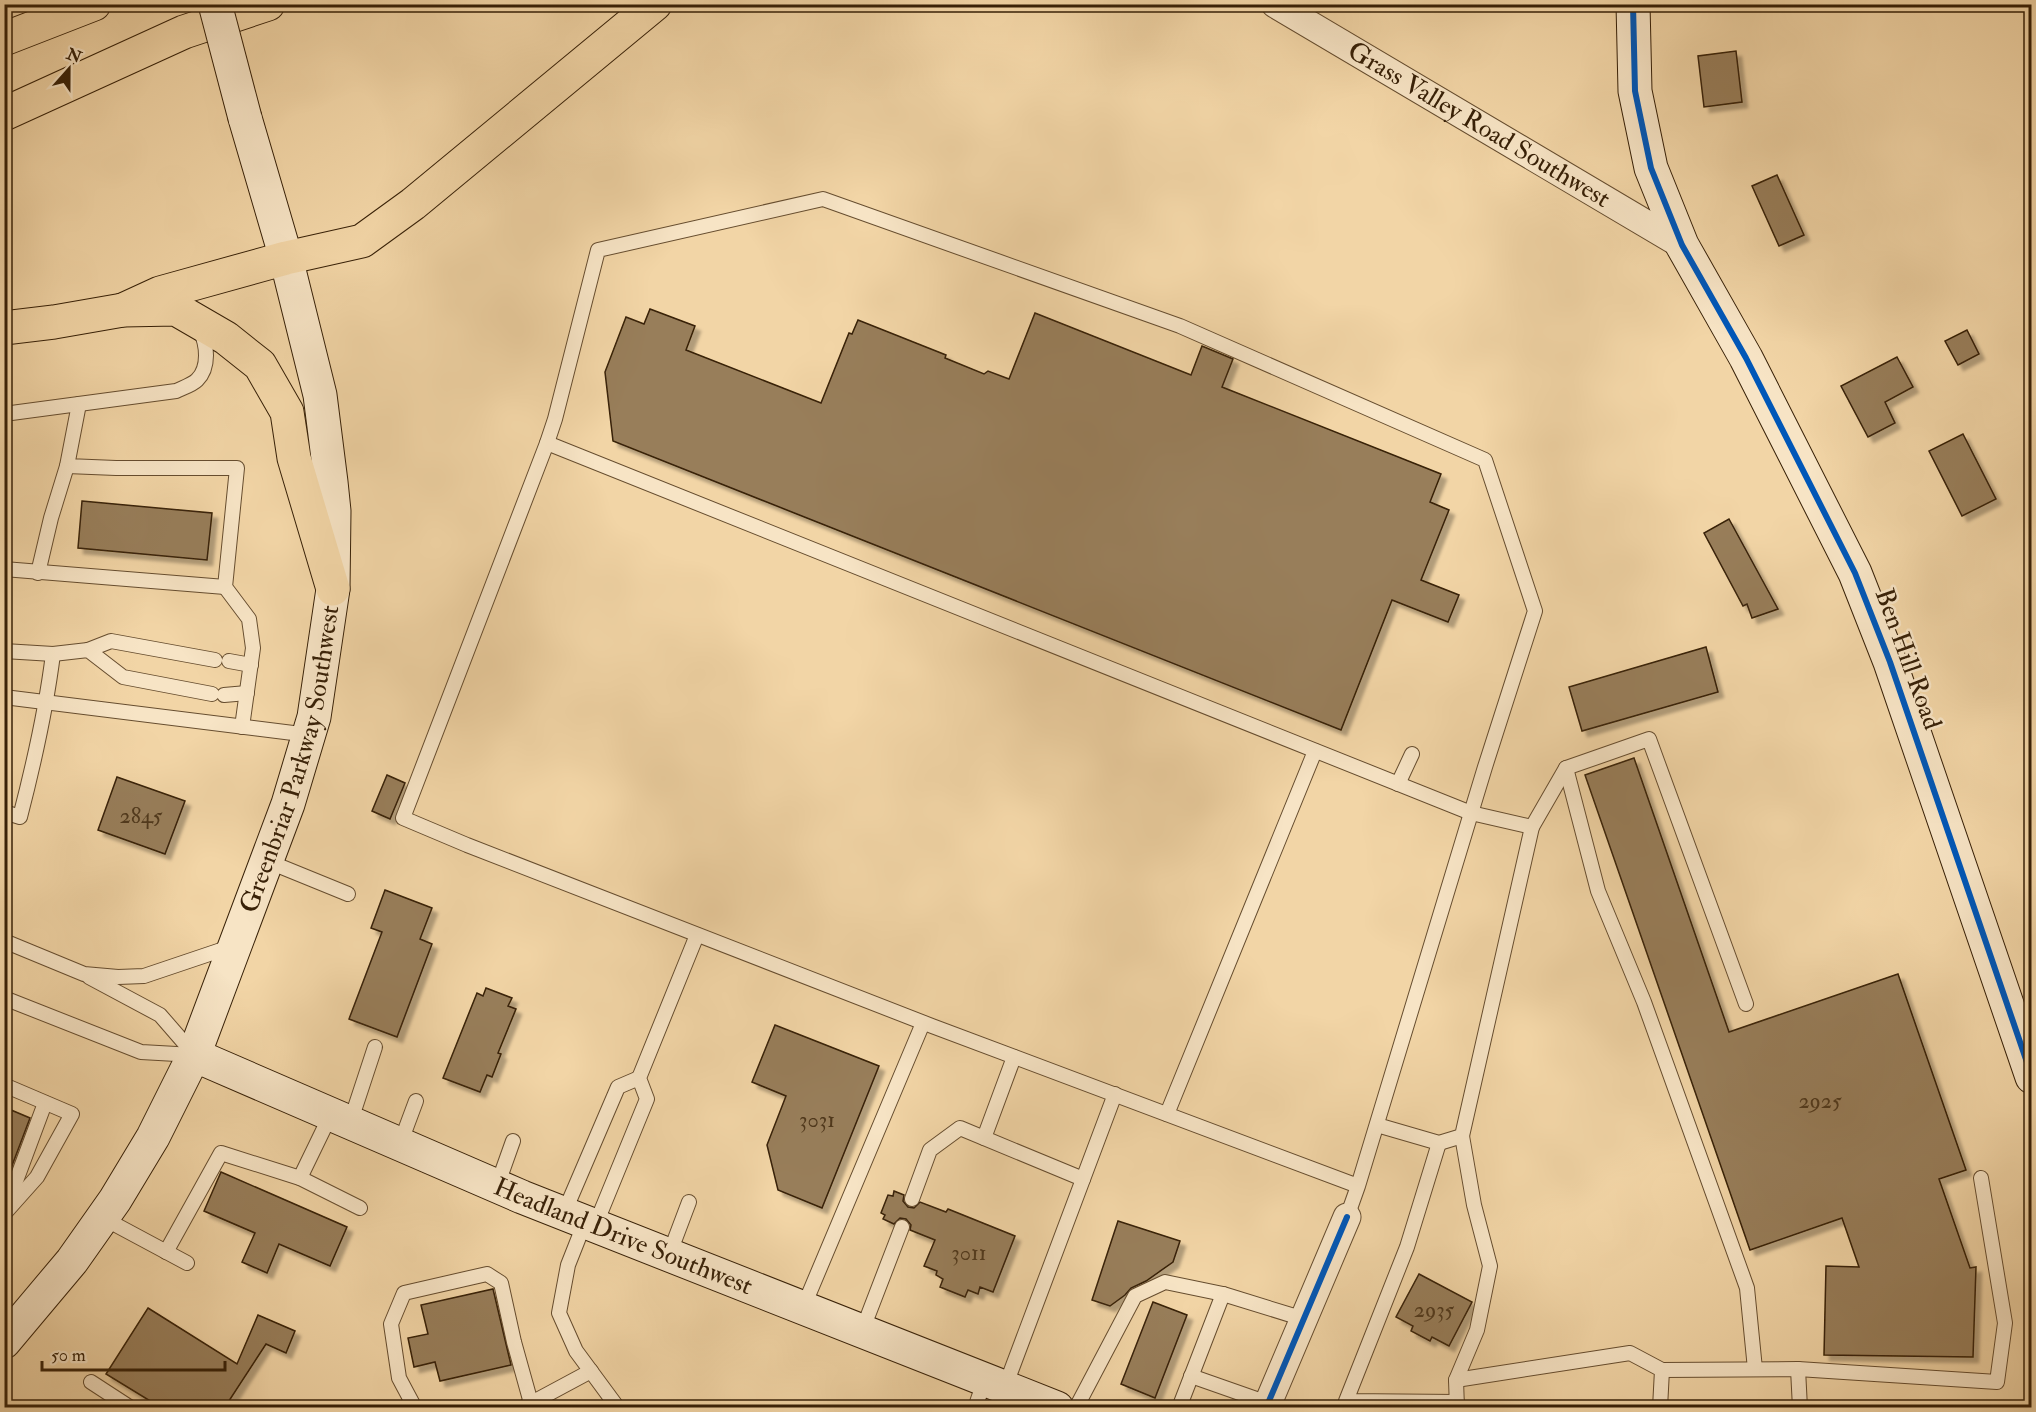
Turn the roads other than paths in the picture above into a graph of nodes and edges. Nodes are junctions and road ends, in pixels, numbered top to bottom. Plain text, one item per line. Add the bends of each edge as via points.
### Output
1 (94, 4) edge
2 (215, 4) edge
3 (268, 4) edge
4 (656, 4) edge
5 (1275, 4) edge
6 (1633, 4) edge
7 (4, 39) edge
8 (4, 114) edge
9 (1682, 245) junction
10 (286, 258) junction
11 (123, 310) junction
12 (194, 317) junction
13 (4, 328) edge
14 (79, 404) junction
15 (4, 414) edge
16 (547, 443) junction
17 (67, 466) junction
18 (4, 569) edge
19 (38, 573) junction
20 (225, 587) junction
21 (333, 589) junction
22 (88, 650) junction
23 (4, 651) edge
24 (52, 654) junction
25 (251, 665) junction
26 (247, 693) junction
27 (4, 697) edge
28 (47, 702) junction
29 (242, 727) junction
30 (309, 735) junction
31 (1315, 751) junction
32 (1412, 754) dead end
33 (1566, 768) junction
34 (1398, 784) junction
35 (4, 812) edge
36 (1471, 813) junction
37 (1532, 827) junction
38 (267, 861) junction
39 (348, 894) dead end
40 (697, 935) junction
41 (4, 941) edge
42 (235, 946) junction
43 (84, 974) junction
44 (4, 998) edge
45 (1746, 1004) dead end
46 (923, 1023) junction
47 (375, 1047) dead end
48 (194, 1055) junction
49 (1014, 1057) junction
50 (2031, 1077) edge
51 (639, 1078) junction
52 (4, 1085) edge
53 (1115, 1094) junction
54 (416, 1101) dead end
55 (45, 1103) junction
56 (1167, 1114) junction
57 (340, 1118) junction
58 (1377, 1125) junction
59 (1462, 1136) junction
60 (984, 1138) junction
61 (513, 1141) dead end
62 (1439, 1143) junction
63 (400, 1144) junction
64 (300, 1178) junction
65 (1981, 1178) dead end
66 (1083, 1179) junction
67 (497, 1186) junction
68 (1358, 1186) junction
69 (912, 1198) dead end
70 (689, 1202) dead end
71 (360, 1208) dead end
72 (4, 1214) edge
73 (1347, 1217) joint
74 (103, 1218) junction
75 (581, 1220) junction
76 (902, 1227) dead end
77 (166, 1252) junction
78 (669, 1255) junction
79 (188, 1263) dead end
80 (1224, 1294) junction
81 (803, 1308) junction
82 (1304, 1319) junction
83 (862, 1331) junction
84 (4, 1342) edge
85 (1755, 1369) junction
86 (1798, 1369) junction
87 (1662, 1370) junction
88 (591, 1371) junction
89 (1191, 1376) junction
90 (1456, 1380) junction
91 (91, 1382) dead end
92 (988, 1391) edge
93 (527, 1405) edge
94 (1267, 1405) edge
95 (1457, 1405) edge
96 (131, 1407) edge
97 (415, 1407) edge
98 (618, 1407) edge
99 (1057, 1407) edge
100 (1076, 1407) edge
101 (1179, 1407) edge
102 (1660, 1407) edge
103 (1800, 1407) edge

1 - 7 highway
2 - 10 main road, Greenbriar Parkway Southwest, bridge
3 - 8 highway via 184,32
4 - 10 highway via 413,204 362,241
5 - 9 street, Grass Valley Road Southwest
6 - 9 main road, Ben Hill Road via 1635,91 1651,168
9 - 50 main road, Ben Hill Road via 1746,358 1855,573 1890,662
10 - 11 highway via 160,293
10 - 21 main road, Greenbriar Parkway Southwest via 320,395 334,511
11 - 12 highway via 176,309
11 - 13 highway
12 - 14 lane via 206,342 205,363 197,379 176,391
12 - 21 highway via 260,365 287,412 294,458
14 - 15 lane
14 - 17 lane
16 - 31 lane
16 - 36 lane via 598,250 823,199 1180,326 1485,460 1535,611
16 - 40 lane via 403,818
17 - 19 lane
17 - 20 lane via 237,468
18 - 19 lane
19 - 20 lane
20 - 25 lane via 249,619
21 - 30 main road, Greenbriar Parkway Southwest
22 - 24 lane
22 - 25 lane via 111,641
22 - 26 lane via 123,677 218,695
23 - 24 lane
24 - 28 lane
25 - 26 lane
26 - 29 lane
27 - 28 lane
28 - 29 lane
28 - 35 lane via 20,817
29 - 30 lane
30 - 38 main road, Greenbriar Parkway Southwest
31 - 34 lane
31 - 56 lane
32 - 34 lane
33 - 37 lane
33 - 45 lane via 1649,739
33 - 85 lane via 1598,891 1644,1002 1747,1288
34 - 36 lane
36 - 37 lane
36 - 58 lane
37 - 59 lane
38 - 39 lane
38 - 42 main road, Greenbriar Parkway Southwest
40 - 46 lane
40 - 51 lane
41 - 43 lane
42 - 43 lane via 144,976
42 - 48 main road, Greenbriar Parkway Southwest
43 - 48 lane via 160,1015
44 - 48 lane via 141,1052
46 - 49 lane
46 - 81 lane
47 - 57 lane
48 - 57 main road, Headland Drive Southwest
48 - 74 main road, Greenbriar Parkway Southwest via 153,1137
49 - 53 lane
49 - 60 lane
51 - 75 lane via 647,1099
51 - 75 lane via 618,1087
52 - 55 lane
53 - 56 lane
53 - 66 lane
54 - 63 lane
55 - 72 lane
55 - 72 lane via 72,1114 37,1177
56 - 68 lane
57 - 63 main road, Headland Drive Southwest
57 - 64 lane
58 - 62 lane
58 - 68 lane
59 - 62 lane
59 - 90 lane via 1490,1266 1477,1330
60 - 66 lane
60 - 69 lane via 960,1128 930,1150
61 - 67 lane
62 - 95 lane via 1407,1247 1346,1401
63 - 67 main road, Headland Drive Southwest
64 - 71 lane
64 - 77 lane via 221,1153
65 - 86 lane via 2004,1323 1997,1382
66 - 92 lane
67 - 75 main road, Headland Drive Southwest
68 - 73 lane
70 - 78 lane
73 - 82 street
74 - 77 lane
74 - 84 main road, Greenbriar Parkway Southwest
75 - 78 main road, Headland Drive Southwest
75 - 88 lane via 559,1313 576,1351
76 - 83 lane
77 - 79 lane
78 - 81 main road, Headland Drive Southwest
80 - 82 lane
80 - 89 lane
80 - 100 lane via 1165,1282 1136,1296
81 - 83 main road, Headland Drive Southwest
82 - 94 street
83 - 92 main road, Headland Drive Southwest
85 - 86 lane
85 - 87 lane
86 - 103 lane
87 - 90 lane via 1630,1353
87 - 102 lane
88 - 93 lane
88 - 98 lane
89 - 94 lane
89 - 101 lane
90 - 95 lane
91 - 96 lane
92 - 99 main road, Headland Drive Southwest
93 - 97 lane via 501,1283 488,1274 404,1293 391,1324 399,1378

